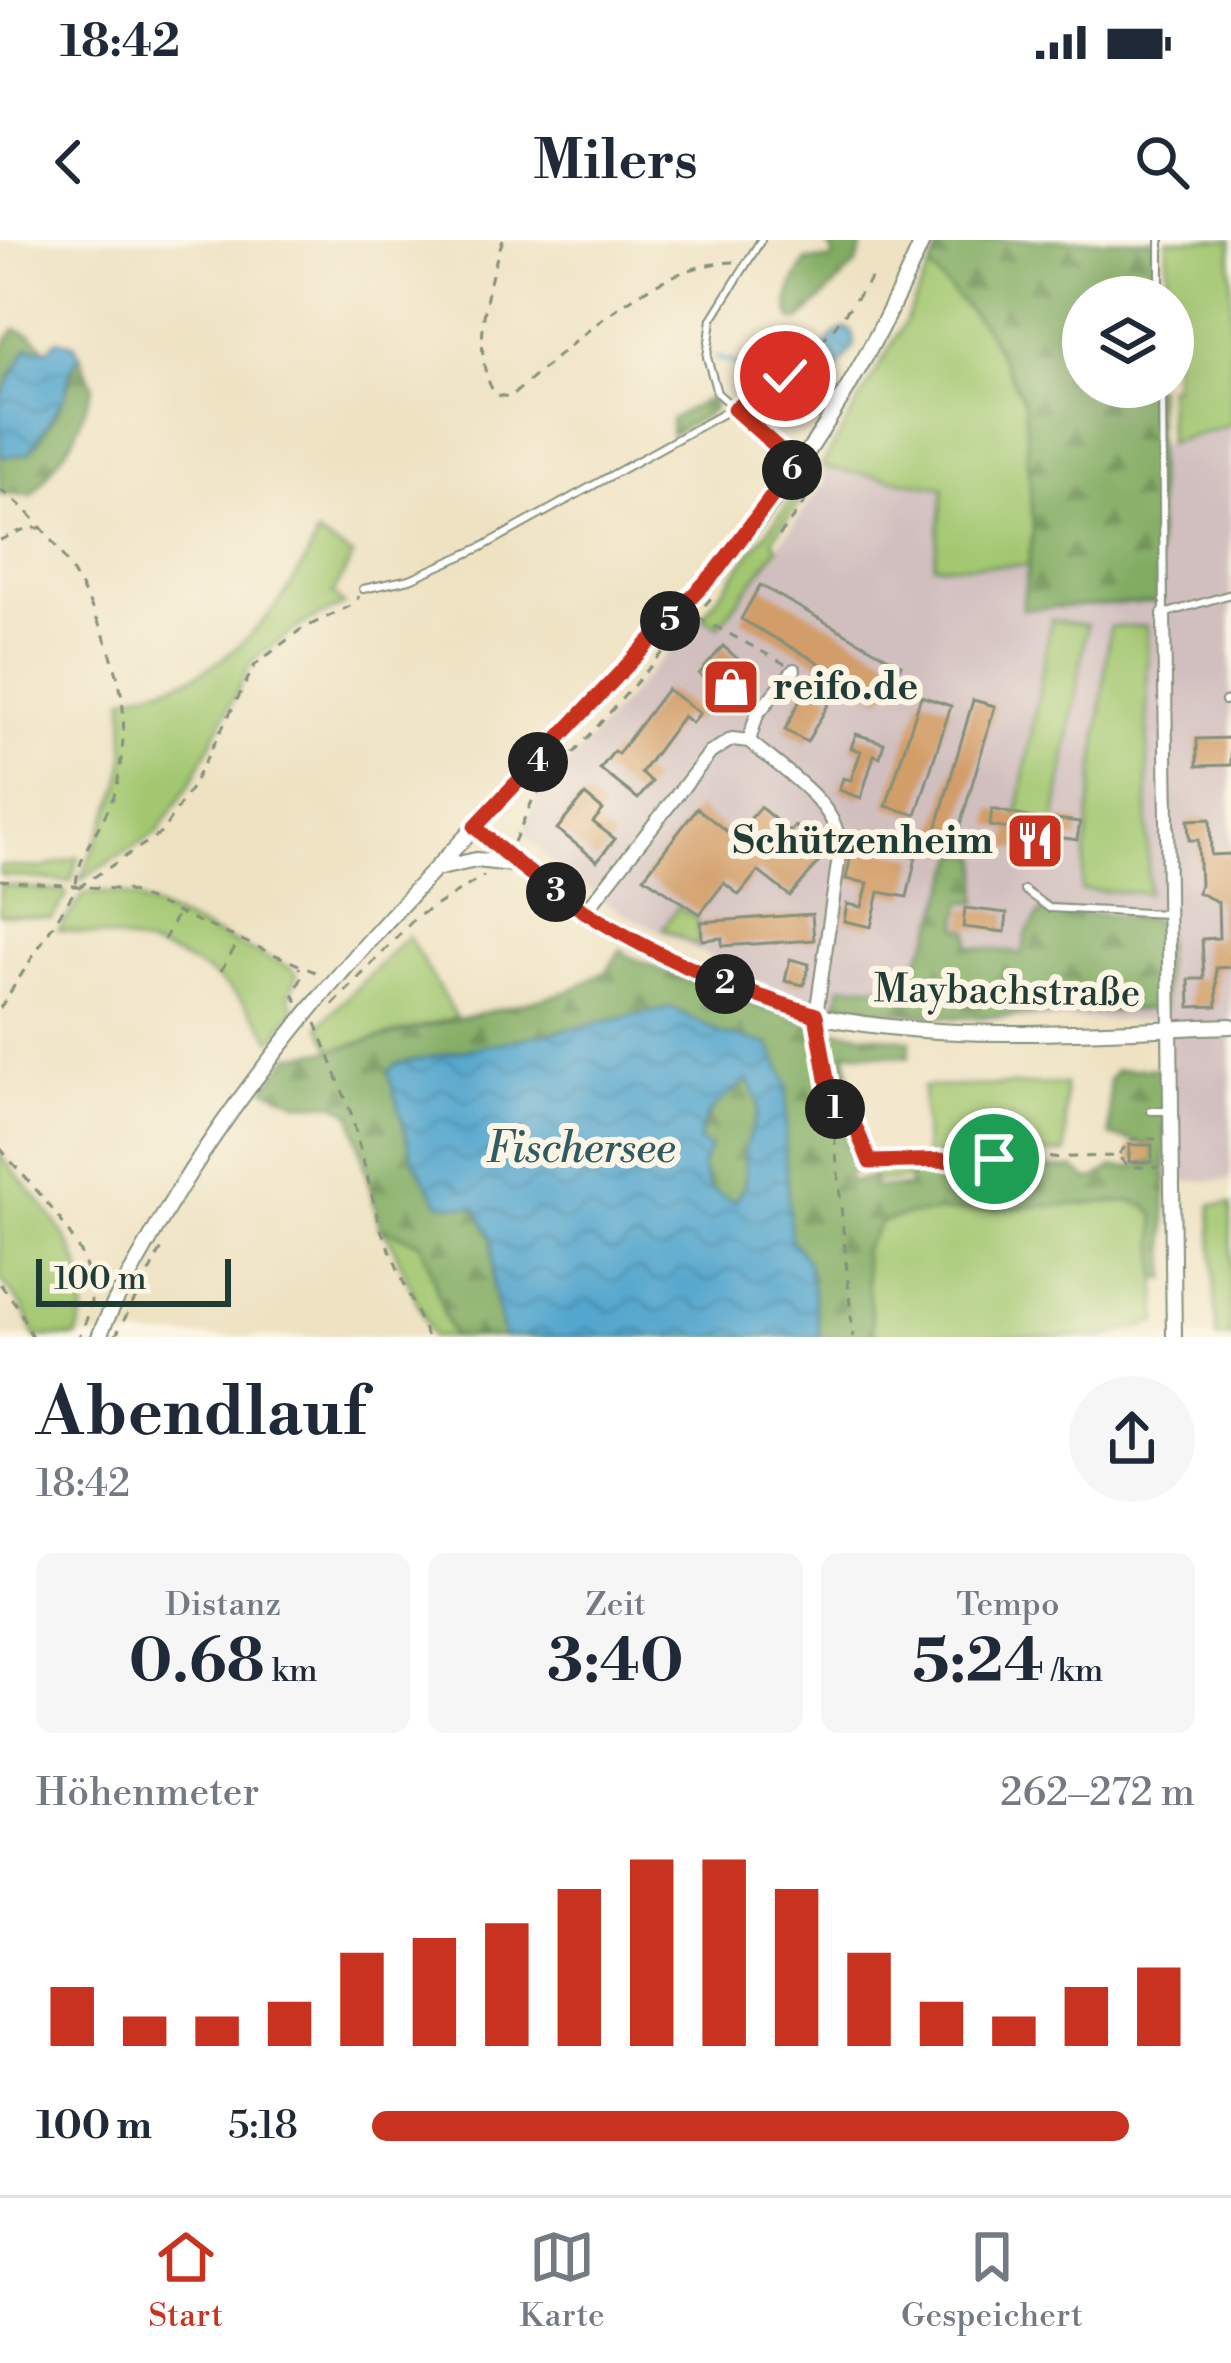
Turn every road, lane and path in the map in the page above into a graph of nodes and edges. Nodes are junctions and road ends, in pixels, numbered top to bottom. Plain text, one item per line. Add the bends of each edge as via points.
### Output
1 (503, 240) edge
2 (761, 240) edge
3 (923, 240) edge
4 (1160, 240) edge
5 (730, 262) dead end
6 (876, 272) dead end
7 (1160, 276) edge
8 (760, 393) joint
9 (1162, 408) edge
10 (734, 409) junction
11 (801, 467) junction
12 (0, 490) edge
13 (42, 529) junction
14 (778, 536) dead end
15 (0, 541) edge
16 (363, 589) joint
17 (1231, 594) edge
18 (1164, 614) junction
19 (697, 616) dead end
20 (794, 670) joint
21 (749, 741) junction
22 (475, 827) junction
23 (517, 865) junction
24 (494, 867) dead end
25 (434, 871) junction
26 (0, 880) edge
27 (76, 889) junction
28 (1024, 890) dead end
29 (179, 911) junction
30 (585, 912) junction
31 (1167, 914) junction
32 (164, 940) dead end
33 (239, 941) junction
34 (299, 967) junction
35 (221, 971) dead end
36 (334, 979) junction
37 (296, 988) dead end
38 (333, 1005) dead end
39 (0, 1008) edge
40 (816, 1015) junction
41 (316, 1023) dead end
42 (1231, 1026) edge
43 (1170, 1028) junction
44 (832, 1108) junction
45 (1172, 1111) junction
46 (1151, 1112) dead end
47 (1172, 1139) junction
48 (0, 1148) edge
49 (1118, 1156) junction
50 (1156, 1167) dead end
51 (169, 1234) dead end
52 (0, 1284) edge
53 (32, 1337) edge
54 (79, 1337) edge
55 (98, 1337) edge
56 (116, 1337) edge
57 (427, 1337) edge
58 (854, 1337) edge
59 (1174, 1337) edge

1 - 5 path via 487,282 484,368 496,395 510,397 572,340 667,278
2 - 10 lane via 712,319 707,357 717,393
3 - 11 street
4 - 7 lane
6 - 8 path via 831,332
8 - 10 lane
9 - 18 lane
10 - 11 lane
10 - 16 lane via 482,547
11 - 14 path via 818,484
11 - 22 street via 718,569
12 - 13 path
13 - 15 path
13 - 27 path via 97,619 120,686 116,789
16 - 27 path via 354,604 300,630 255,665 161,833
17 - 18 lane
18 - 31 street
19 - 20 path
20 - 21 street via 757,713
21 - 30 street via 710,753
21 - 40 street via 830,812 838,830
22 - 23 street, Maybachstraße
22 - 25 street
23 - 25 street via 476,860
23 - 30 street, Maybachstraße
24 - 38 path via 415,918
25 - 36 street
26 - 27 path
27 - 29 path via 126,890
27 - 39 path
28 - 31 lane via 1049,908
29 - 32 path
29 - 33 path
30 - 40 street, Maybachstraße via 673,963
31 - 43 street
33 - 34 path
33 - 35 path
34 - 36 path
34 - 37 path
36 - 55 street via 182,1181
40 - 43 street, Maybachstraße via 928,1031
40 - 44 path
41 - 57 path via 351,1113 380,1227
42 - 43 street, Maybachstraße
43 - 45 street
44 - 49 path via 848,1109 870,1162
44 - 58 path
45 - 46 lane
45 - 47 street
47 - 49 path via 1132,1138
47 - 59 street
48 - 54 path via 82,1261 92,1294
49 - 50 path via 1130,1167
51 - 56 path
52 - 53 path

